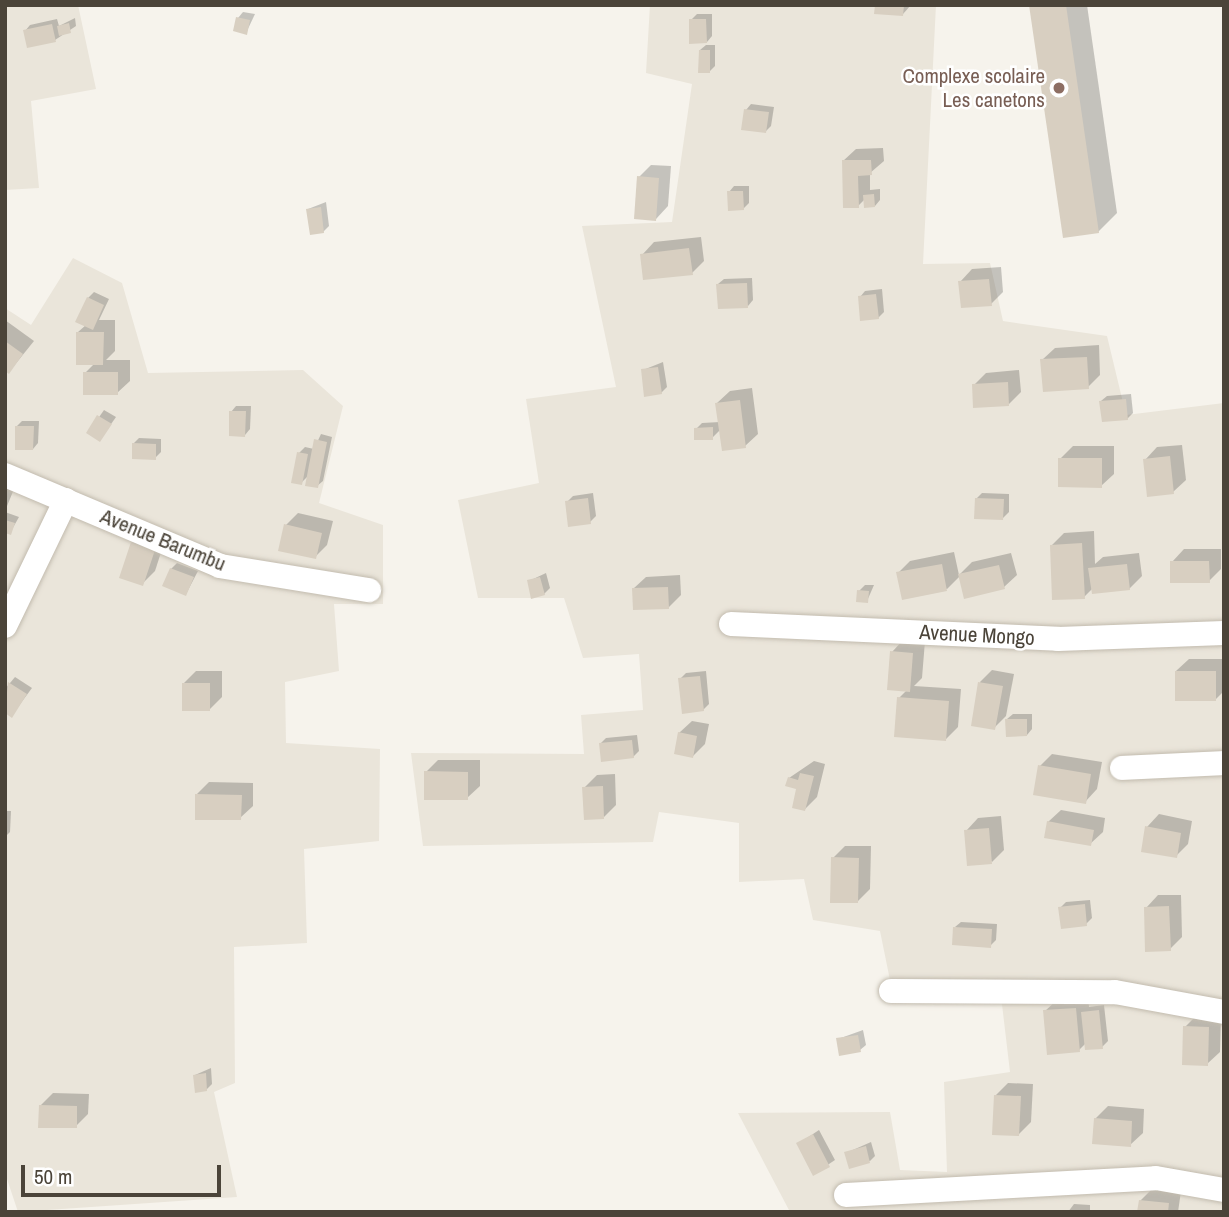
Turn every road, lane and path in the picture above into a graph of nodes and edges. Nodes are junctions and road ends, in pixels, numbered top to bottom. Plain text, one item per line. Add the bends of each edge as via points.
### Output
1 (5, 475) edge
2 (66, 500) junction
3 (369, 590) dead end
4 (731, 624) dead end
5 (5, 626) edge
6 (1224, 633) edge
7 (1224, 762) edge
8 (1122, 768) dead end
9 (891, 991) dead end
10 (1224, 1012) edge
11 (1224, 1190) edge
12 (846, 1195) dead end

1 - 2 street, Avenue Barumbu
2 - 3 street, Avenue Barumbu via 220,566
2 - 5 street
4 - 6 street, Avenue Mongo via 1058,639
7 - 8 street
9 - 10 street via 1115,992
11 - 12 street via 1156,1178

